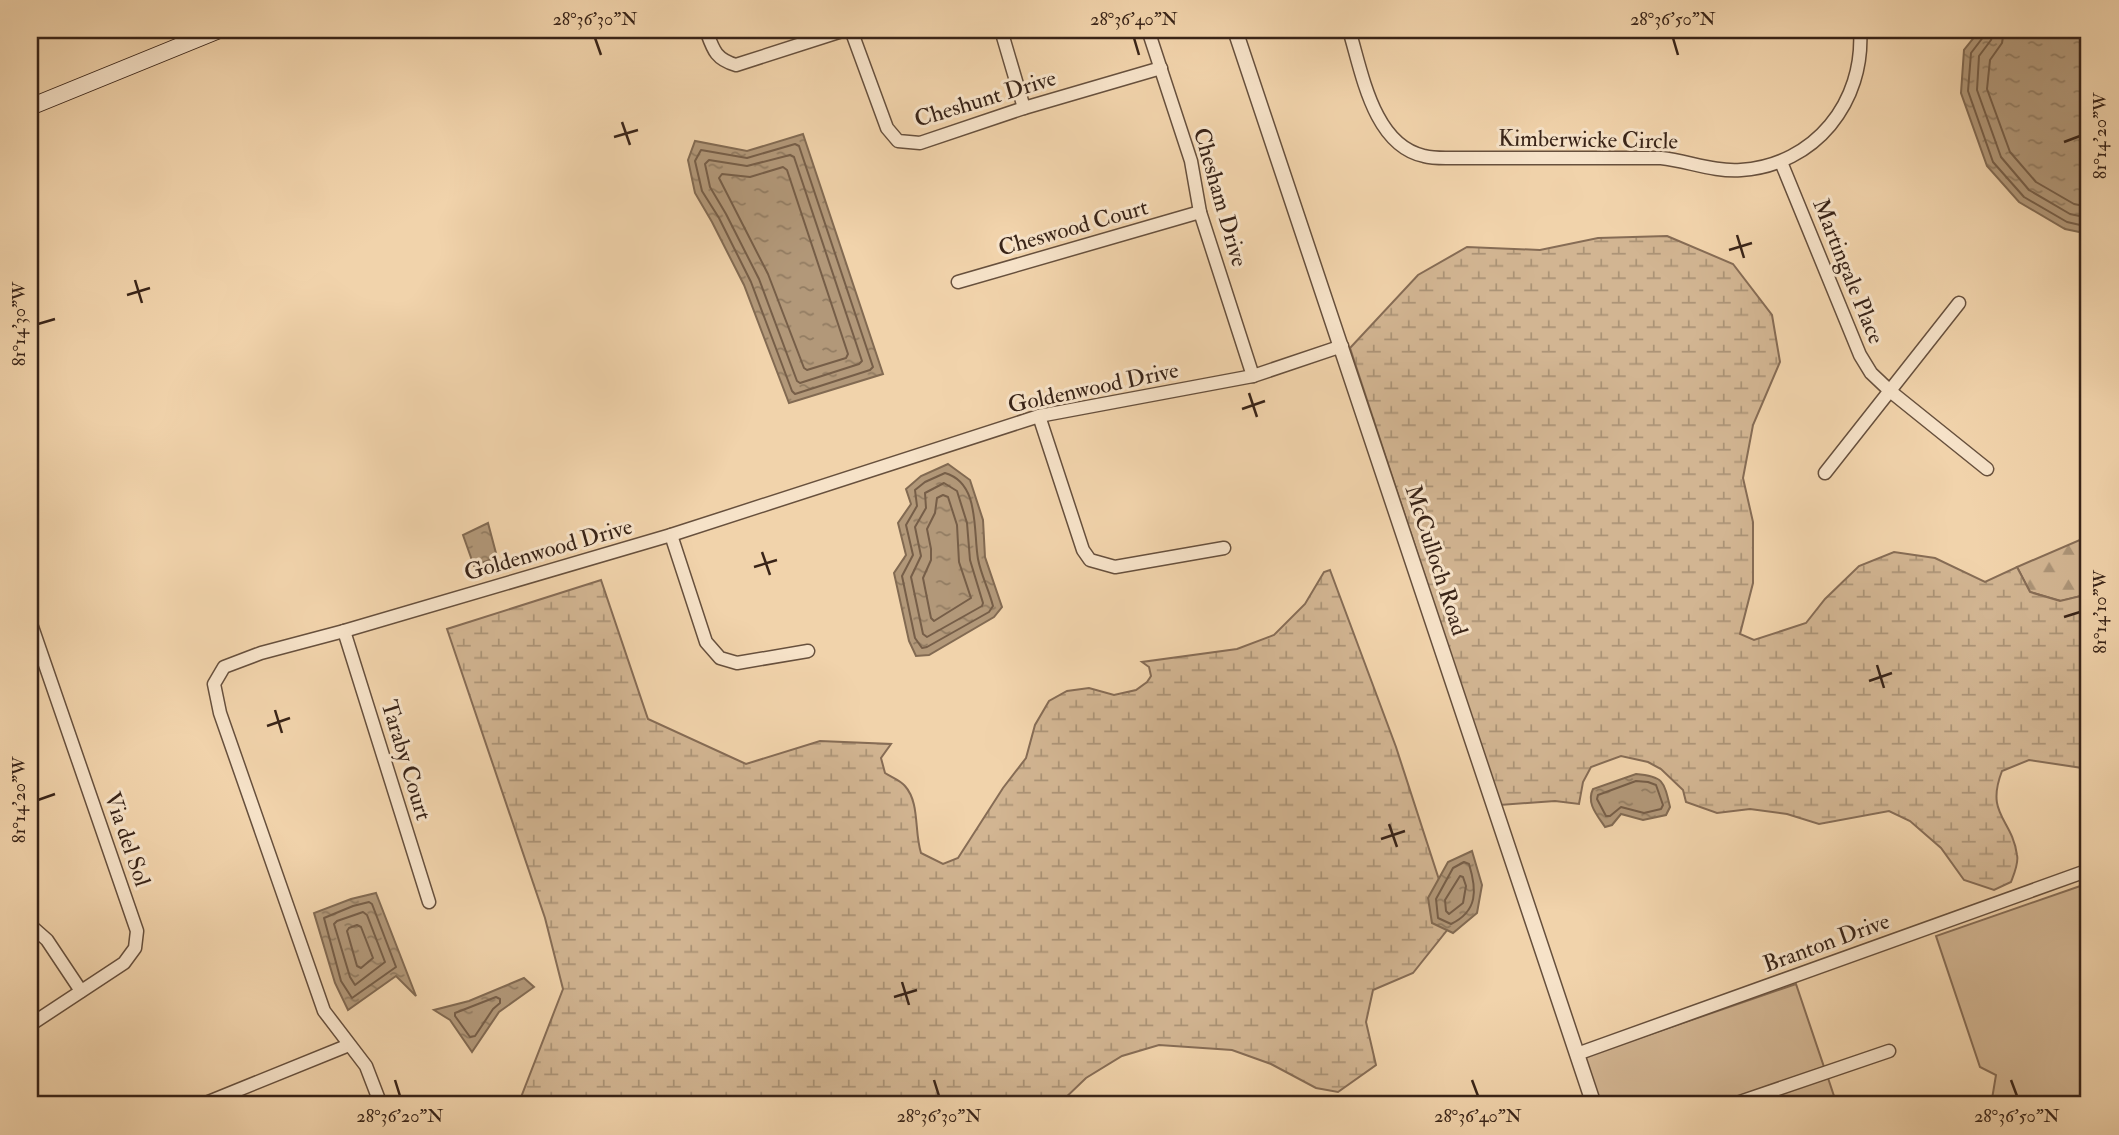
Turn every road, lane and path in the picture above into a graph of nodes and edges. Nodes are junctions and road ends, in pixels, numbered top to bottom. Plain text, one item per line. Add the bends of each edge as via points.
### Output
1 (219, 30) edge
2 (706, 30) edge
3 (845, 30) edge
4 (851, 30) edge
5 (1001, 30) edge
6 (1148, 30) edge
7 (1235, 30) edge
8 (1349, 30) edge
9 (1860, 30) edge
10 (1161, 68) junction
11 (30, 107) edge
12 (1024, 108) junction
13 (1782, 162) junction
14 (1200, 212) junction
15 (958, 282) dead end
16 (1959, 303) dead end
17 (1342, 345) junction
18 (1253, 376) junction
19 (1890, 391) junction
20 (1039, 416) junction
21 (1987, 469) dead end
22 (1825, 473) dead end
23 (671, 535) junction
24 (1224, 548) dead end
25 (30, 621) edge
26 (344, 631) junction
27 (808, 651) dead end
28 (2089, 870) edge
29 (429, 902) dead end
30 (30, 925) edge
31 (81, 991) junction
32 (30, 1025) edge
33 (349, 1045) junction
34 (1889, 1051) dead end
35 (1577, 1054) junction
36 (201, 1105) edge
37 (382, 1105) edge
38 (1594, 1105) edge
39 (1731, 1105) edge

1 - 11 main road
2 - 3 street via 723,61 736,65
4 - 12 street, Cheshunt Drive via 887,128 898,141 920,143
5 - 12 street
6 - 10 street, Chesham Drive
7 - 17 street, McCulloch Road
8 - 13 street, Kimberwicke Circle via 1382,125 1396,141 1422,156 1661,158 1720,170
9 - 13 street, Kimberwicke Circle via 1858,71 1839,115 1810,145
10 - 12 street, Cheshunt Drive
10 - 14 street, Chesham Drive via 1191,161
13 - 19 street, Martingale Place via 1860,355
14 - 15 street, Cheswood Court
14 - 18 street, Chesham Drive
16 - 19 street
17 - 18 street, Goldenwood Drive
17 - 35 street, McCulloch Road
18 - 20 street, Goldenwood Drive
19 - 21 street, Martingale Place
19 - 22 street
20 - 23 street, Goldenwood Drive
20 - 24 street via 1090,560 1115,567
23 - 26 street, Goldenwood Drive
23 - 27 street via 706,642 720,658 737,663
25 - 31 street, Via del Sol via 137,931 135,947 124,963
26 - 29 street, Taraby Court
26 - 33 street, Goldenwood Drive via 224,667 214,684 220,713 324,1011
28 - 35 street, Branton Drive
30 - 31 street via 47,940
31 - 32 street, Via del Sol
33 - 36 street
33 - 37 street, Goldenwood Drive via 366,1066
34 - 39 street
35 - 38 street, McCulloch Road

